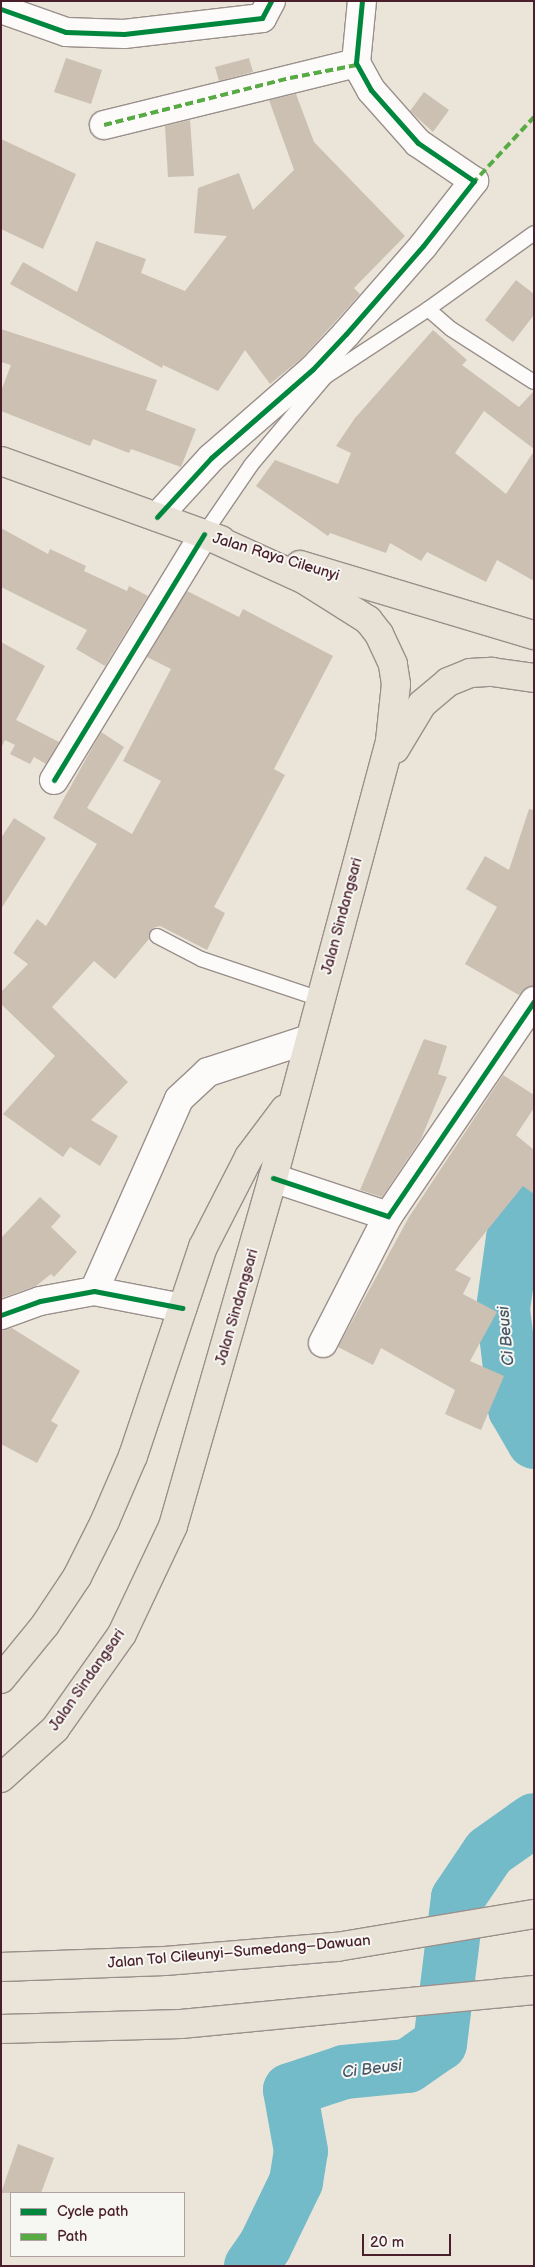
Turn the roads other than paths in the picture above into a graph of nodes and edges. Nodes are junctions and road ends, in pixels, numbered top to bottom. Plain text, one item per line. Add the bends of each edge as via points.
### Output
1 (271, 1) edge
2 (362, 1) edge
3 (1, 9) edge
4 (356, 62) junction
5 (104, 125) dead end
6 (534, 232) edge
7 (428, 309) junction
8 (534, 382) edge
9 (1, 461) edge
10 (157, 517) junction
11 (204, 534) junction
12 (534, 635) edge
13 (534, 678) edge
14 (54, 780) dead end
15 (377, 790) junction
16 (157, 936) dead end
17 (320, 1000) junction
18 (534, 1001) edge
19 (309, 1039) junction
20 (294, 1098) junction
21 (273, 1178) junction
22 (388, 1216) junction
23 (94, 1290) junction
24 (182, 1308) junction
25 (1, 1315) edge
26 (323, 1343) dead end
27 (1, 1679) edge
28 (1, 1778) edge
29 (534, 1914) edge
30 (1, 1967) edge
31 (534, 1990) edge
32 (1, 2029) edge

1 - 3 street via 262,18 124,34 66,32
2 - 4 street
4 - 5 street
4 - 10 street via 380,102 418,143 474,181 424,246 346,334 313,368 211,458
6 - 7 lane
7 - 8 lane via 451,329
7 - 11 lane via 325,377 251,465
9 - 10 highway, Jalan Raya Cileunyi
10 - 11 highway, Jalan Raya Cileunyi
11 - 12 highway, Jalan Raya Cileunyi
11 - 14 street
11 - 15 highway via 306,580 355,610 379,634 393,664 396,684 390,742
13 - 15 highway via 492,672 470,673 434,692 410,721
15 - 17 highway, Jalan Sindangsari
16 - 17 lane via 201,959
17 - 19 highway, Jalan Sindangsari
18 - 22 street
19 - 20 highway, Jalan Sindangsari
19 - 23 street via 208,1072 179,1099
20 - 21 highway, Jalan Sindangsari
20 - 24 highway via 249,1157 224,1200
21 - 22 street
21 - 28 highway, Jalan Sindangsari via 173,1526 122,1634 55,1729
22 - 26 street
23 - 24 street
23 - 25 street via 40,1301
24 - 27 highway via 133,1456 105,1521 77,1577 46,1625
29 - 30 highway, Jalan Tol Cileunyi–Sumedang–Dawuan via 337,1947 165,1961
31 - 32 highway via 181,2024

